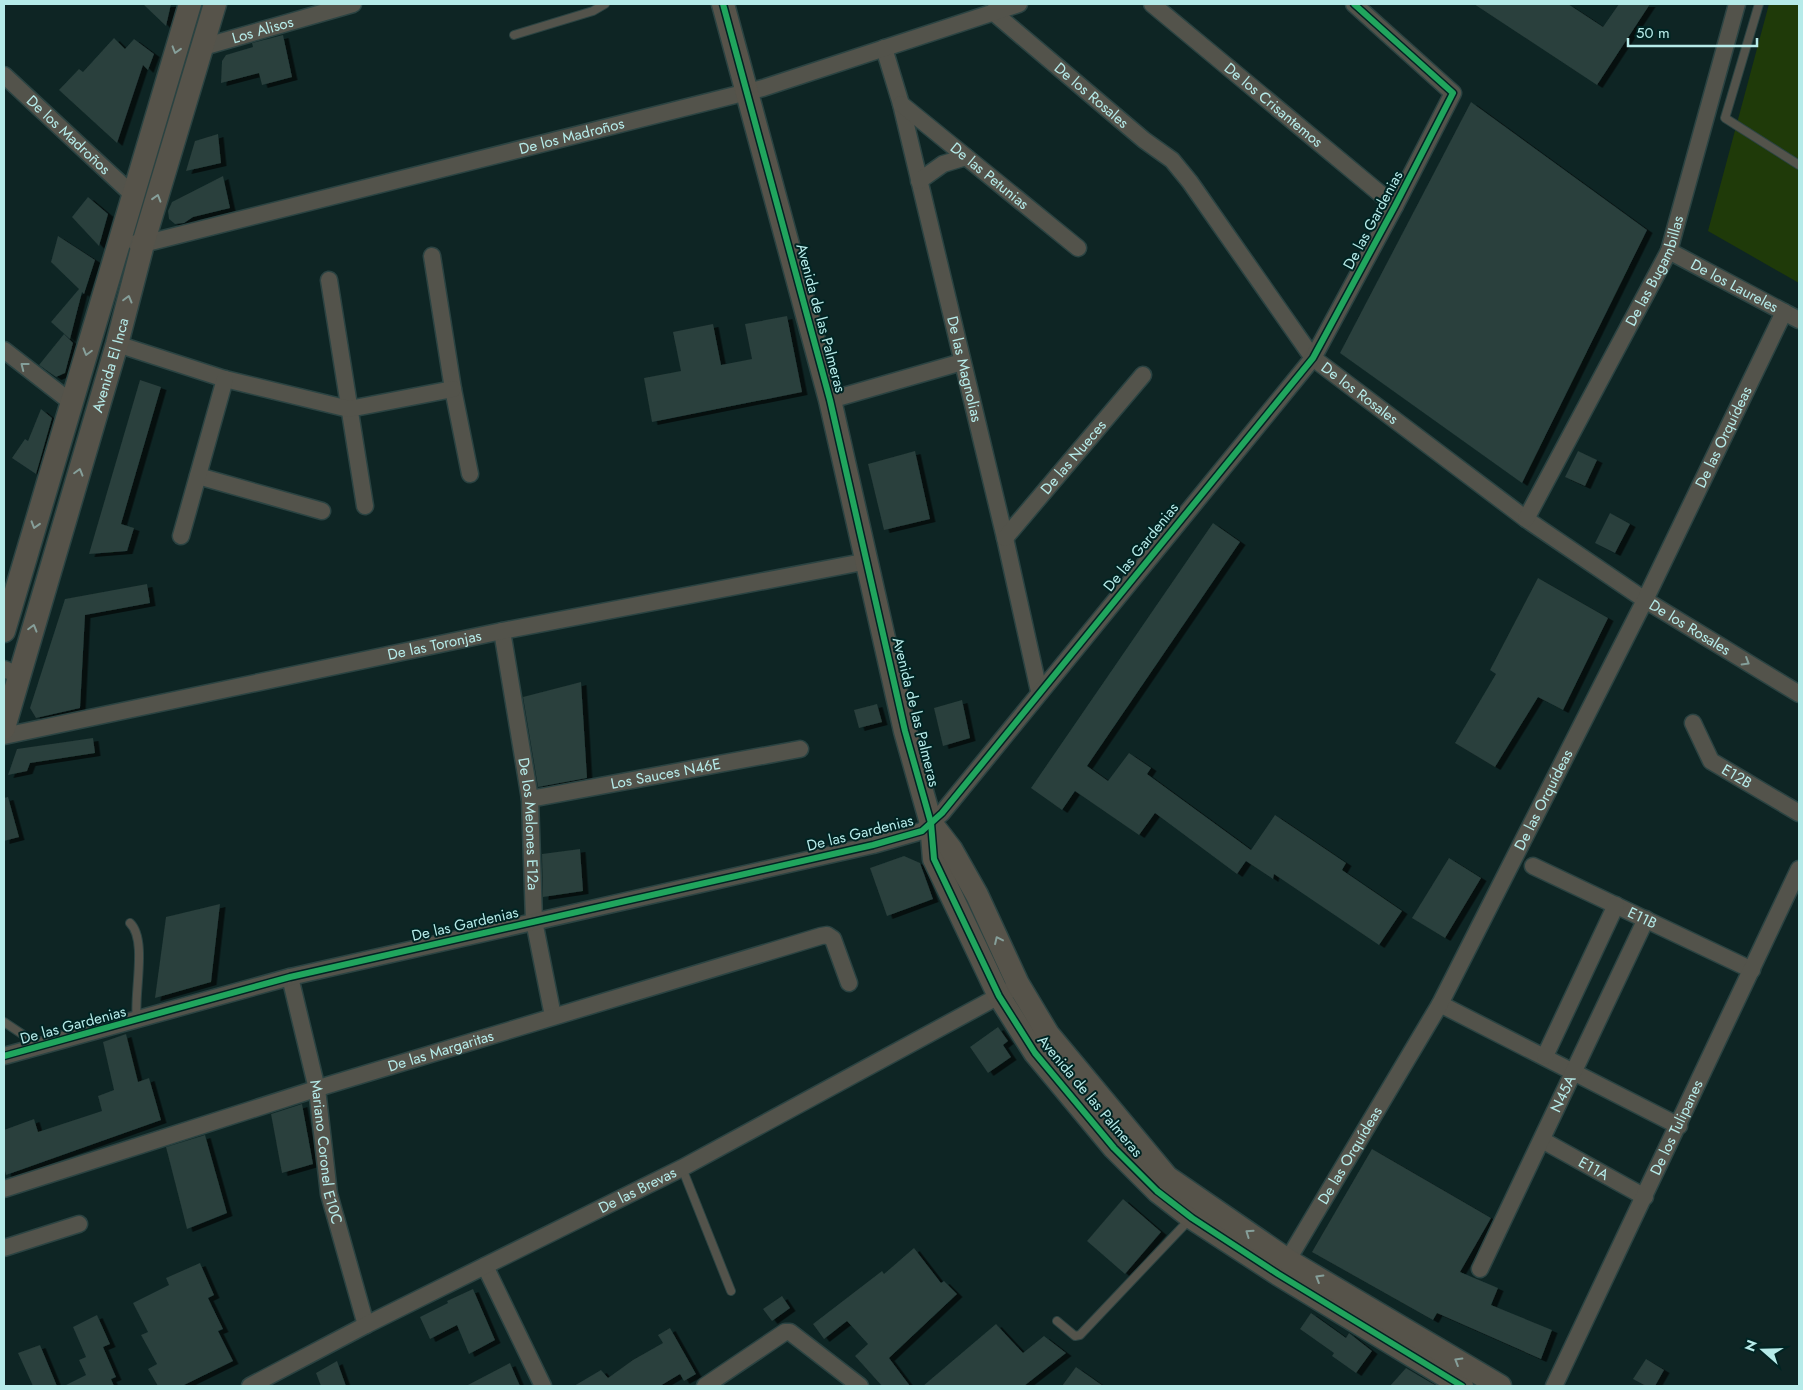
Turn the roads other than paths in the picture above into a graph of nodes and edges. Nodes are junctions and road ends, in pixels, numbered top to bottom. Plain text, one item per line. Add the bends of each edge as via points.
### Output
1 (190, 4) edge
2 (215, 4) edge
3 (353, 4) edge
4 (606, 4) edge
5 (724, 4) edge
6 (1019, 4) edge
7 (1152, 4) edge
8 (1354, 4) edge
9 (1737, 4) edge
10 (1759, 4) edge
11 (994, 12) junction
12 (514, 35) dead end
13 (202, 46) junction
14 (884, 48) junction
15 (6, 82) edge
16 (749, 92) junction
17 (901, 104) junction
18 (966, 157) junction
19 (1799, 165) edge
20 (919, 181) junction
21 (133, 195) junction
22 (1395, 206) junction
23 (119, 238) junction
24 (143, 244) junction
25 (1078, 248) dead end
26 (1669, 251) junction
27 (432, 256) dead end
28 (329, 280) dead end
29 (1784, 312) junction
30 (1799, 320) edge
31 (117, 344) junction
32 (4, 350) edge
33 (1313, 358) junction
34 (962, 362) junction
35 (1143, 375) dead end
36 (225, 379) junction
37 (453, 389) junction
38 (830, 400) junction
39 (72, 403) junction
40 (349, 409) junction
41 (470, 474) dead end
42 (198, 476) junction
43 (365, 506) dead end
44 (322, 511) dead end
45 (1526, 519) junction
46 (181, 536) dead end
47 (1005, 538) junction
48 (868, 561) junction
49 (1645, 600) junction
50 (4, 630) edge
51 (502, 631) junction
52 (12, 672) edge
53 (1039, 691) junction
54 (1799, 694) edge
55 (1694, 723) dead end
56 (4, 728) edge
57 (4, 736) edge
58 (800, 750) dead end
59 (530, 799) junction
60 (1799, 814) edge
61 (931, 823) junction
62 (1533, 866) dead end
63 (1799, 869) edge
64 (1616, 905) junction
65 (1646, 919) junction
66 (534, 921) junction
67 (130, 923) dead end
68 (1752, 970) junction
69 (290, 978) junction
70 (849, 983) dead end
71 (1009, 990) junction
72 (1440, 1004) junction
73 (553, 1016) junction
74 (137, 1020) junction
75 (4, 1022) edge
76 (42, 1047) junction
77 (4, 1056) edge
78 (1545, 1056) junction
79 (1575, 1071) junction
80 (317, 1089) junction
81 (1679, 1126) junction
82 (1542, 1140) junction
83 (682, 1168) junction
84 (4, 1189) edge
85 (1645, 1197) junction
86 (1192, 1218) junction
87 (79, 1224) dead end
88 (4, 1248) edge
89 (485, 1266) junction
90 (1284, 1267) junction
91 (1480, 1269) dead end
92 (731, 1291) dead end
93 (1057, 1321) dead end
94 (366, 1325) junction
95 (250, 1386) edge
96 (543, 1386) edge
97 (705, 1386) edge
98 (860, 1386) edge
99 (1462, 1386) edge
100 (1500, 1386) edge
101 (1554, 1386) edge

1 -> 21 street, Avenida El Inca
2 - 13 street, Avenida El Inca
3 - 13 street, Los Alisos
4 - 12 lane
5 - 16 street, Avenida de las Palmeras
6 - 11 street, De los Madroños
7 - 22 street, De los Crisantemos
8 - 22 street, De las Gardenias via 1453,92
9 - 26 street, De las Bugambillas
10 - 19 lane via 1725,118
11 - 14 street, De los Madroños
11 - 33 street, De los Rosales via 1144,140 1172,160
24 -> 13 street, Avenida El Inca
14 - 16 street, De los Madroños
14 - 17 street, De las Magnolias
15 - 21 street, De los Madroños
16 - 24 street, De los Madroños
16 - 38 street, Avenida de las Palmeras
17 - 18 street, De las Petunias
17 - 20 street, De las Magnolias
18 - 20 street via 943,164
18 - 25 street, De las Petunias
20 - 34 street, De las Magnolias
21 - 23 street, Avenida El Inca
22 - 33 street, De las Gardenias
23 - 24 street, De los Madroños
23 -> 39 street, Avenida El Inca
31 -> 24 street, Avenida El Inca
26 - 29 street, De los Laureles
26 - 45 street, De las Bugambillas
27 - 37 street
28 - 40 street
29 - 30 street, De los Laureles
29 - 49 street, De las Orquídeas
31 - 36 street
52 -> 31 street, Avenida El Inca
39 -> 32 street
33 - 45 street, De los Rosales
33 - 53 street, De las Gardenias
34 - 38 street
34 - 47 street, De las Magnolias
35 - 47 street, De las Nueces
36 - 40 street
36 - 42 street
37 - 40 street
37 - 41 street
38 - 48 street, Avenida de las Palmeras
39 -> 50 street, Avenida El Inca
40 - 43 street
42 - 44 street
42 - 46 street
45 - 49 street, De los Rosales
47 - 53 street, De las Magnolias
48 - 51 street, De las Toronjas
48 - 61 street, Avenida de las Palmeras via 905,731
49 -> 54 street, De los Rosales
49 - 72 street, De las Orquídeas
51 - 57 street, De las Toronjas
51 - 59 street, De los Melones E12a
52 - 56 street, Avenida El Inca
53 - 61 street, De las Gardenias
55 - 60 street, E12B via 1711,761
58 - 59 street, Los Sauces N46E
59 - 66 street, De los Melones E12a
61 - 66 street, De las Gardenias via 922,831 873,845
61 - 71 street, Avenida de las Palmeras via 934,859
62 - 64 street, E11B
63 - 68 street, De los Tulipanes
64 - 65 street, E11B
64 - 78 street
65 - 68 street, E11B
65 - 79 street, N45A
66 - 69 street, De las Gardenias
66 - 73 street, De los Melones E12a
67 - 74 lane via 135,928 138,941
68 - 81 street, De los Tulipanes
69 - 74 street, De las Gardenias
69 - 80 street, Mariano Coronel E10C
70 - 73 street, De las Margaritas via 833,939 827,935
71 - 83 street, De las Brevas
71 - 86 street, Avenida de las Palmeras via 1035,1053 1114,1148 1157,1191
90 -> 71 street, Avenida de las Palmeras via 1167,1177
72 - 78 street
72 - 90 street, De las Orquídeas
73 - 80 street, De las Margaritas
74 - 76 street, De las Gardenias
75 - 76 lane
76 - 77 street, De las Gardenias
78 - 79 street
79 - 81 street
79 - 82 street, N45A
80 - 84 street, De las Margaritas
80 - 94 street, Mariano Coronel E10C via 328,1194
81 - 85 street, De los Tulipanes
82 - 85 street, E11A
82 - 91 street, N45A
83 - 89 street, De las Brevas
83 - 92 lane
85 - 101 street, De los Tulipanes
86 - 90 street, Avenida de las Palmeras
86 - 93 lane via 1080,1335 1075,1336
87 - 88 street
89 - 94 street, De las Brevas
89 - 96 street
90 - 99 street, Avenida de las Palmeras
100 -> 90 street, Avenida de las Palmeras
94 - 95 street, De las Brevas
97 - 98 street via 785,1332 790,1332

